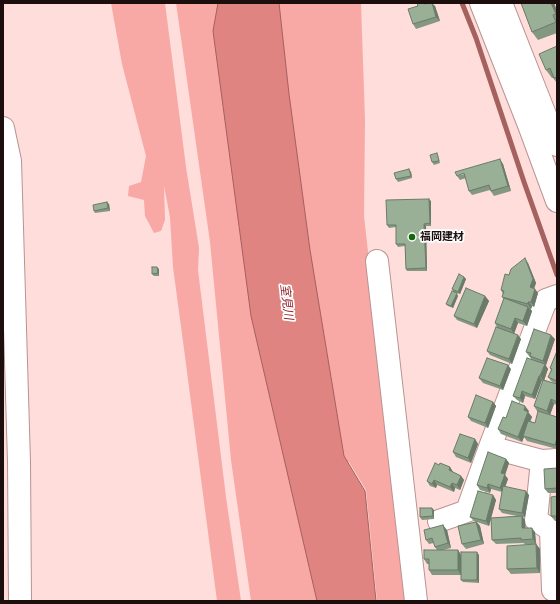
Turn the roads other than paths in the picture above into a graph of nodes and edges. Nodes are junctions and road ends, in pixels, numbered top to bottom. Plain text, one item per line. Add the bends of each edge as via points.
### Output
1 (481, 3) edge
2 (501, 3) edge
3 (3, 128) edge
4 (557, 145) edge
5 (557, 201) edge
6 (377, 261) dead end
7 (552, 298) edge
8 (490, 447) junction
9 (549, 460) edge
10 (11, 463) edge
11 (439, 522) dead end
12 (557, 589) edge
13 (20, 601) edge
14 (416, 601) edge

1 - 5 street
2 - 4 street
3 - 10 street via 10,161
6 - 14 street
7 - 8 street
8 - 9 street
8 - 11 street via 467,511
9 - 12 street via 536,520 551,530 553,590
10 - 13 street

